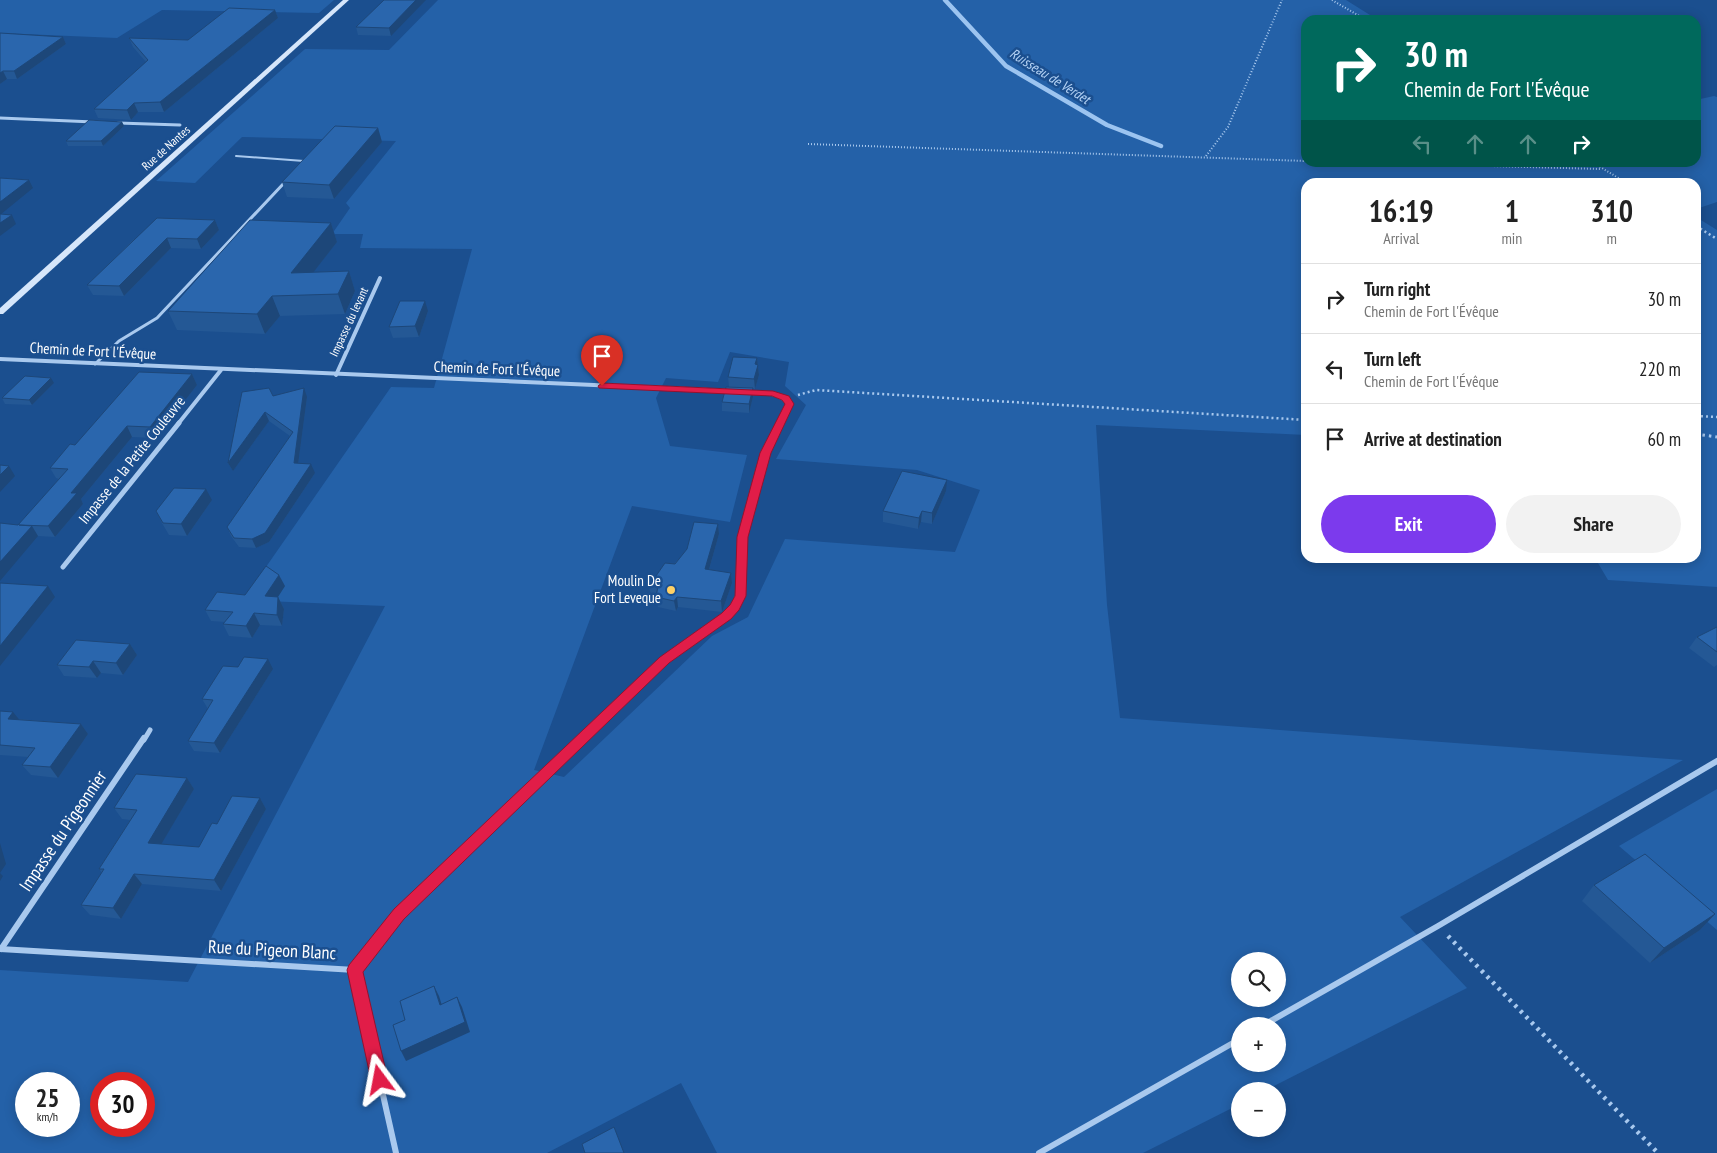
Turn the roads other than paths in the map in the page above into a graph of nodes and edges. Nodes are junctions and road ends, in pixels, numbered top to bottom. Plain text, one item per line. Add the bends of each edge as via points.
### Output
1 (346, 0) edge
2 (0, 118) edge
3 (96, 122) edge
4 (115, 122) edge
5 (180, 125) dead end
6 (236, 156) dead end
7 (299, 167) edge
8 (292, 174) edge
9 (380, 278) dead end
10 (0, 312) edge
11 (0, 359) edge
12 (95, 364) junction
13 (221, 370) junction
14 (336, 375) junction
15 (63, 567) dead end
16 (150, 730) dead end
17 (1717, 762) edge
18 (0, 949) edge
19 (355, 970) junction
20 (1278, 1017) edge
21 (1231, 1043) edge
22 (396, 1153) edge
23 (1039, 1153) edge

1 - 10 main road, Rue de Nantes
2 - 3 street
4 - 5 street
6 - 7 lane via 306,160
8 - 12 lane via 157,318 119,341
9 - 14 street, Impasse du levant
11 - 12 street, Chemin de Fort l'Évêque
12 - 13 street, Chemin de Fort l'Évêque
13 - 14 street, Chemin de Fort l'Évêque
13 - 15 street, Impasse de la Petite Couleuvre
14 - 19 street, Chemin de Fort l'Évêque via 773,394 785,398 789,404 766,453 742,537 741,596 735,607 657,667 399,914
16 - 18 street, Impasse du Pigeonnier
17 - 20 street
18 - 19 street, Rue du Pigeon Blanc
19 - 22 street, Rue du Pigeon Blanc
21 - 23 street

